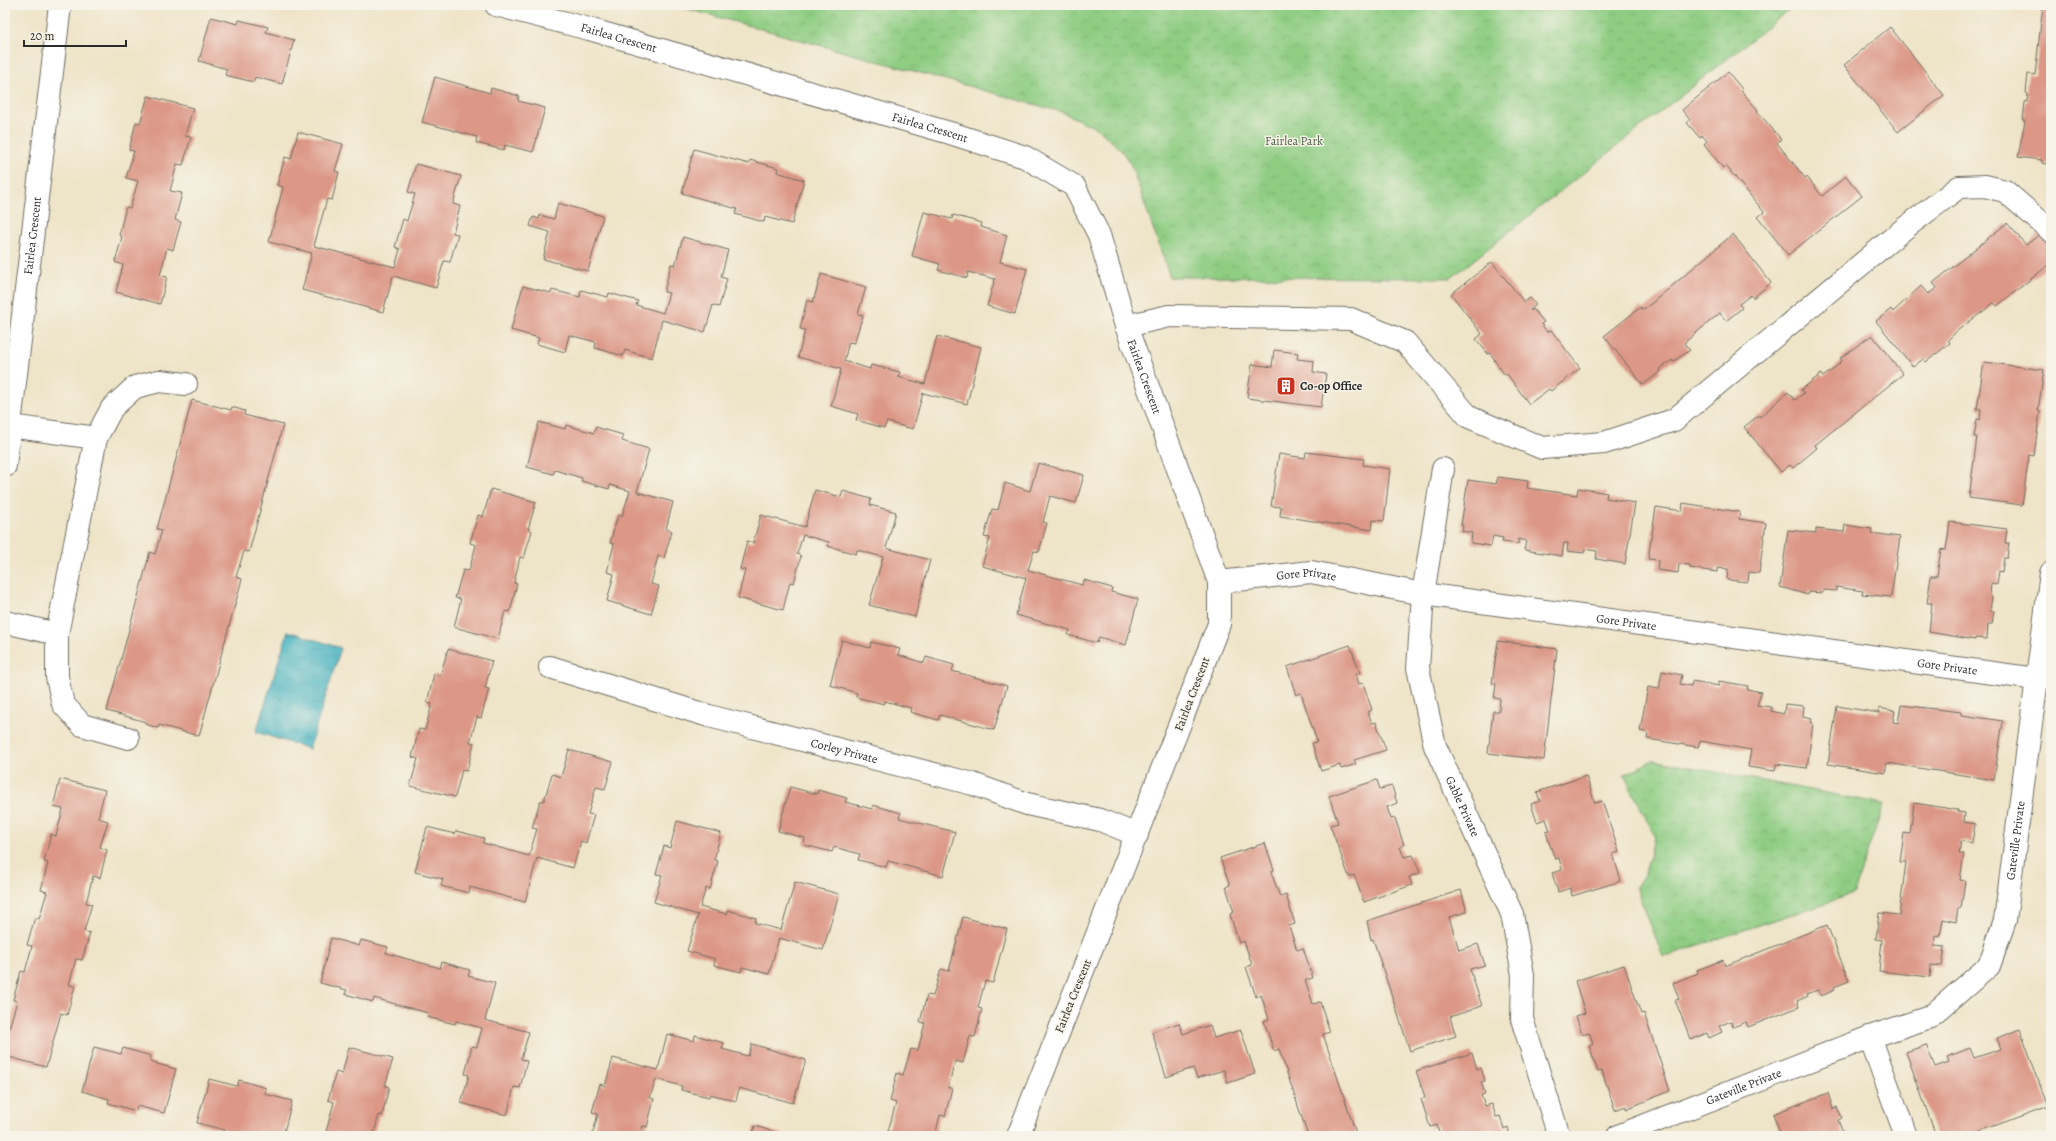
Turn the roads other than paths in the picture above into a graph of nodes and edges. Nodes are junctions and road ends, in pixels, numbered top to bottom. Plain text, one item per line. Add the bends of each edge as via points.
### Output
1 (60, 5) edge
2 (496, 5) edge
3 (2051, 231) edge
4 (1126, 326) junction
5 (186, 384) dead end
6 (10, 426) junction
7 (96, 438) junction
8 (5, 466) edge
9 (1443, 469) dead end
10 (2051, 573) edge
11 (1219, 582) junction
12 (1423, 594) junction
13 (5, 622) edge
14 (57, 634) junction
15 (550, 666) dead end
16 (2036, 679) junction
17 (128, 738) dead end
18 (1137, 835) junction
19 (1870, 1038) junction
20 (1018, 1136) edge
21 (1559, 1136) edge
22 (1618, 1136) edge
23 (1906, 1136) edge

1 - 6 street, Fairlea Crescent
2 - 4 street, Fairlea Crescent via 950,132 1025,158 1074,186 1099,235
3 - 4 street via 2005,191 1985,186 1959,187 1904,228 1674,420 1604,443 1542,448 1469,417 1405,342 1351,319 1169,316
4 - 11 street, Fairlea Crescent
5 - 7 street via 159,381 135,387 112,408
6 - 7 street
6 - 8 street, Fairlea Crescent
7 - 14 street
9 - 12 street, Gable Private
10 - 16 street, Gateville Private
11 - 12 street, Gore Private via 1310,572
11 - 18 street, Fairlea Crescent via 1219,624
12 - 16 street, Gore Private
12 - 21 street, Gable Private via 1418,668 1435,746 1512,914 1523,975 1522,1019
13 - 14 street
14 - 17 street via 56,677 63,704 82,725
15 - 18 street, Corley Private via 709,716 973,784 1027,804 1100,820
16 - 19 street, Gateville Private via 2005,920 1989,966 1930,1017
18 - 20 street, Fairlea Crescent
19 - 22 street, Gateville Private
19 - 23 street

